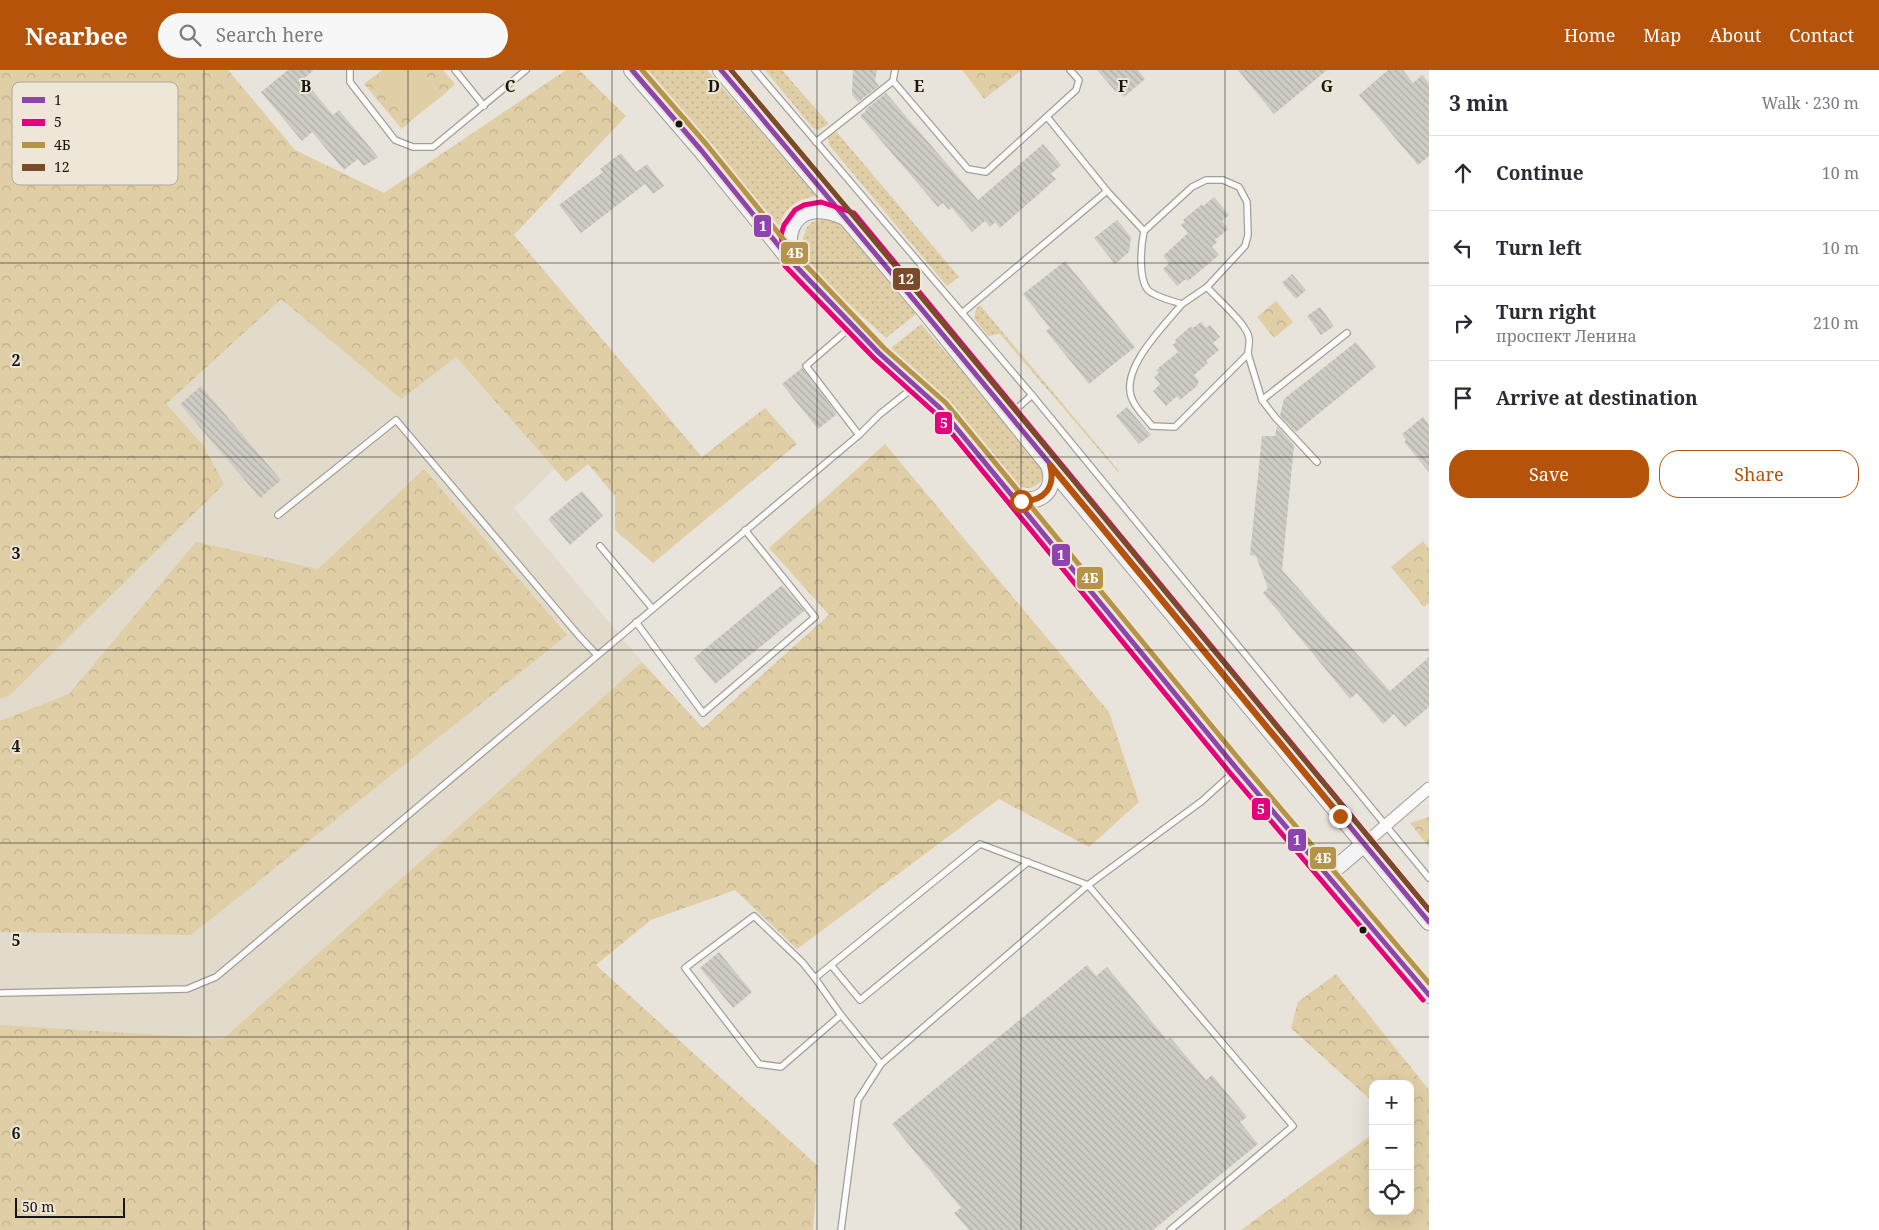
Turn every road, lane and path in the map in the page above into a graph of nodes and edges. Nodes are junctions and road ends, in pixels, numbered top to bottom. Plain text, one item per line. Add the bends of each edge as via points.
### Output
1 (350, 70) edge
2 (455, 70) edge
3 (526, 70) edge
4 (632, 70) edge
5 (721, 70) edge
6 (755, 70) edge
7 (894, 70) edge
8 (1070, 70) edge
9 (894, 81) junction
10 (484, 106) junction
11 (1048, 118) junction
12 (816, 142) junction
13 (1107, 191) junction
14 (848, 218) junction
15 (1144, 231) junction
16 (791, 261) junction
17 (1208, 287) junction
18 (1182, 304) junction
19 (962, 313) junction
20 (854, 325) junction
21 (1346, 333) dead end
22 (1248, 354) junction
23 (915, 386) junction
24 (1032, 395) junction
25 (1262, 400) junction
26 (1009, 415) junction
27 (859, 435) junction
28 (1317, 462) dead end
29 (1050, 465) junction
30 (1011, 497) junction
31 (278, 515) dead end
32 (745, 530) junction
33 (600, 546) dead end
34 (652, 608) junction
35 (636, 622) junction
36 (597, 655) junction
37 (1237, 769) junction
38 (1429, 788) edge
39 (1385, 826) junction
40 (1364, 844) junction
41 (1028, 862) junction
42 (1328, 875) junction
43 (1429, 878) edge
44 (1088, 884) junction
45 (1429, 922) edge
46 (831, 965) junction
47 (815, 978) junction
48 (0, 993) edge
49 (1429, 995) edge
50 (841, 1015) junction
51 (881, 1064) junction
52 (841, 1230) edge
53 (1170, 1230) edge

1 - 10 lane via 350,82 395,140 413,147 433,147
2 - 10 lane
3 - 10 lane
4 - 16 main road
5 - 14 main road
6 - 12 lane
7 - 9 lane
8 - 11 lane via 1079,80 1076,90
9 - 11 lane via 968,169 986,172
9 - 12 lane
11 - 13 lane
12 - 19 lane
13 - 15 lane
13 - 19 lane
14 - 16 main road via 821,209 800,216 788,236
14 - 26 main road
15 - 17 lane via 1192,187 1206,180 1223,180 1239,187 1247,202 1245,246
15 - 18 lane via 1140,248 1144,283 1149,292
16 - 20 main road
17 - 18 lane
17 - 22 lane via 1238,317 1250,337
18 - 22 lane via 1136,361 1130,383 1132,400 1152,426 1175,427
19 - 24 lane
20 - 23 main road
20 - 27 lane via 806,366
21 - 25 lane
22 - 25 lane
23 - 27 lane
23 - 30 main road via 940,408
24 - 26 lane
24 - 39 lane
25 - 28 lane
26 - 29 main road
27 - 32 lane
29 - 30 main road via 1052,482 1044,495 1030,501
29 - 40 main road
30 - 37 main road
31 - 36 lane via 396,420
32 - 34 lane
32 - 35 lane via 815,617 703,713
33 - 34 lane
34 - 35 lane
35 - 36 lane
36 - 48 lane via 216,977 187,989
37 - 42 main road
37 - 44 lane via 1202,801
38 - 39 street
39 - 40 street
39 - 43 lane
40 - 42 main road
40 - 45 main road
41 - 44 lane
41 - 46 lane via 980,844
41 - 46 lane via 860,1000
42 - 49 main road
44 - 51 lane
44 - 53 lane via 1293,1126
46 - 47 lane
47 - 50 lane
47 - 50 lane via 754,916 685,968 759,1064 781,1067
50 - 51 lane
51 - 52 lane via 858,1100

